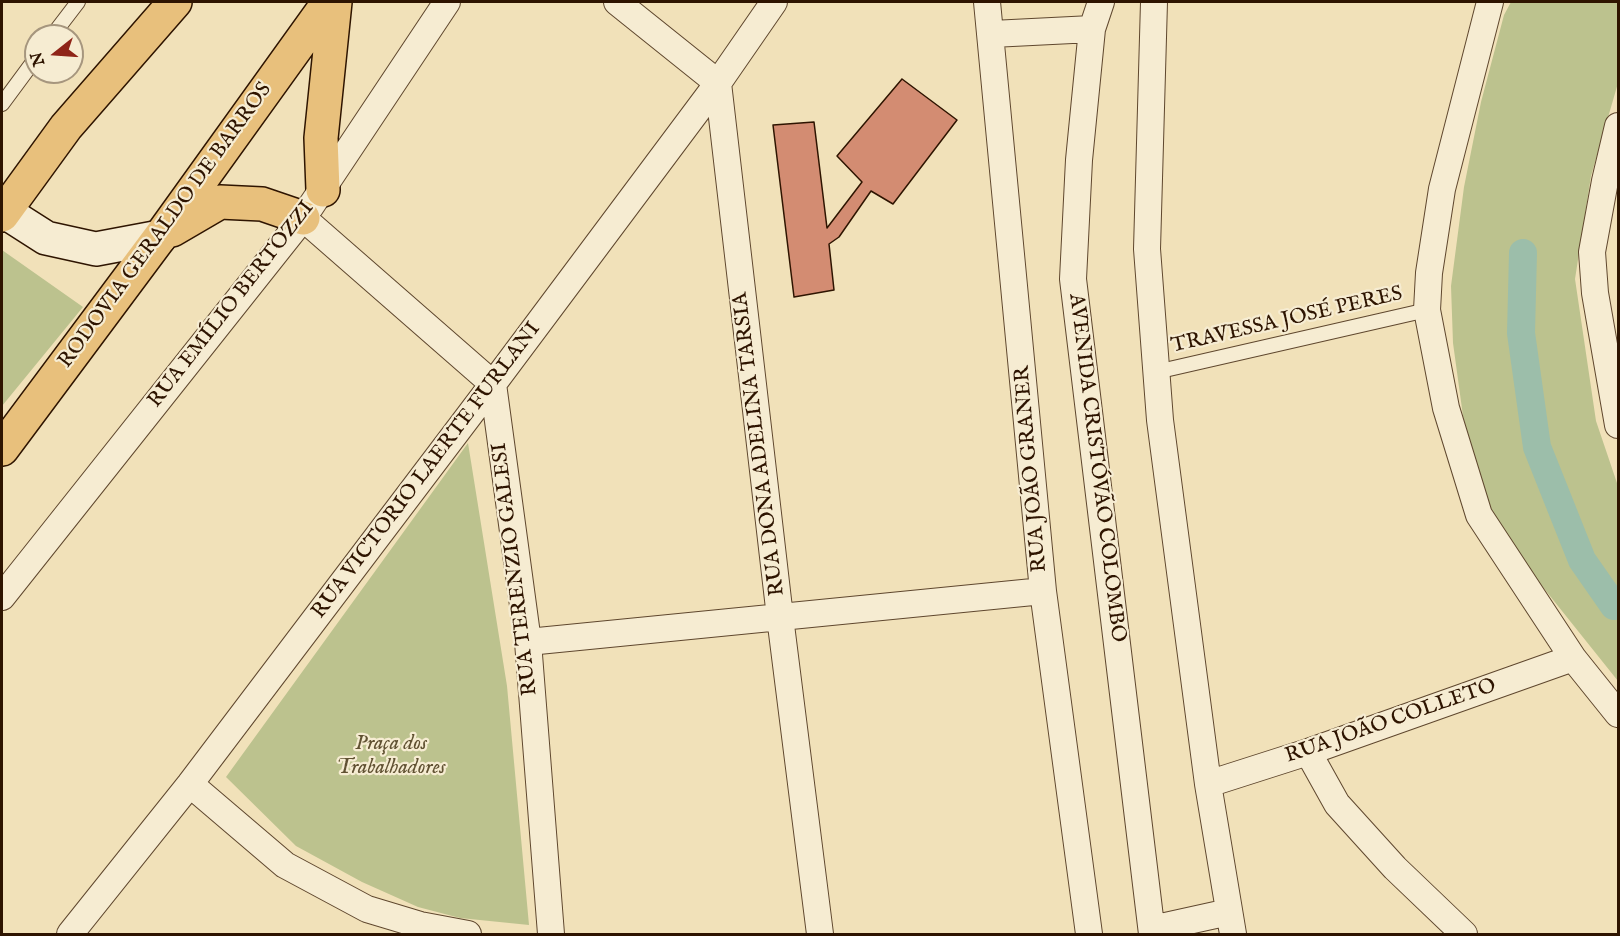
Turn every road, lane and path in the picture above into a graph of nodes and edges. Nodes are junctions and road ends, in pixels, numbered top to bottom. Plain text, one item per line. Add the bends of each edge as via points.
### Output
1 (78, 2) edge
2 (175, 2) edge
3 (329, 2) edge
4 (335, 2) edge
5 (447, 2) edge
6 (616, 2) edge
7 (774, 2) edge
8 (987, 2) edge
9 (1101, 2) edge
10 (1154, 2) edge
11 (1490, 2) edge
12 (61, 24) edge
13 (1092, 29) junction
14 (992, 34) junction
15 (24, 74) edge
16 (718, 83) junction
17 (2, 104) edge
18 (1618, 126) edge
19 (323, 190) junction
20 (2, 212) edge
21 (303, 218) junction
22 (160, 237) junction
23 (1426, 310) junction
24 (1156, 372) junction
25 (493, 384) junction
26 (1618, 425) edge
27 (2, 449) edge
28 (1043, 591) junction
29 (2, 597) edge
30 (780, 617) junction
31 (528, 642) junction
32 (1574, 658) junction
33 (1618, 714) edge
34 (1308, 752) junction
35 (190, 784) junction
36 (1208, 784) junction
37 (1231, 923) edge
38 (1152, 932) edge
39 (70, 934) edge
40 (468, 934) edge
41 (551, 934) edge
42 (820, 934) edge
43 (1089, 934) edge
44 (1464, 934) edge

1 - 12 lane
2 - 20 highway via 66,127
3 - 22 highway, RODOVIA GERALDO DE BARROS
4 - 19 highway via 321,138
5 - 19 street, RUA EMÍLIO BERTOZZI
6 - 16 street
7 - 16 street, RUA VICTORIO LAERTE FURLANI
8 - 14 street, RUA JOÃO GRANER
9 - 13 street, AVENIDA CRISTÓVÃO COLOMBO
10 - 24 street via 1147,249
11 - 23 street via 1442,189
13 - 14 street
13 - 38 street, AVENIDA CRISTÓVÃO COLOMBO via 1079,160 1073,279
14 - 28 street, RUA JOÃO GRANER
15 - 17 lane
16 - 25 street, RUA VICTORIO LAERTE FURLANI
16 - 30 street, RUA DONA ADELINA TARSIA
18 - 26 street via 1592,252 1595,293
19 - 21 street, RUA EMÍLIO BERTOZZI
20 - 22 main road via 46,238 96,249
21 - 22 highway via 262,204 220,202
21 - 25 street
21 - 29 street, RUA EMÍLIO BERTOZZI
22 - 27 highway, RODOVIA GERALDO DE BARROS
23 - 24 lane, TRAVESSA JOSÉ PERES
23 - 32 street via 1446,408 1479,515
24 - 36 street
25 - 31 street, RUA TERENZIO GALESI
25 - 35 street, RUA VICTORIO LAERTE FURLANI
28 - 30 street
28 - 43 street, RUA JOÃO GRANER
30 - 31 street
30 - 42 street, RUA DONA ADELINA TARSIA
31 - 41 street, RUA TERENZIO GALESI
32 - 33 street
32 - 34 street, RUA JOÃO COLLETO
34 - 36 street, RUA JOÃO COLLETO
34 - 44 street via 1336,804
35 - 39 street, RUA VICTORIO LAERTE FURLANI
35 - 40 street via 285,865 367,909
36 - 37 street
37 - 38 street

